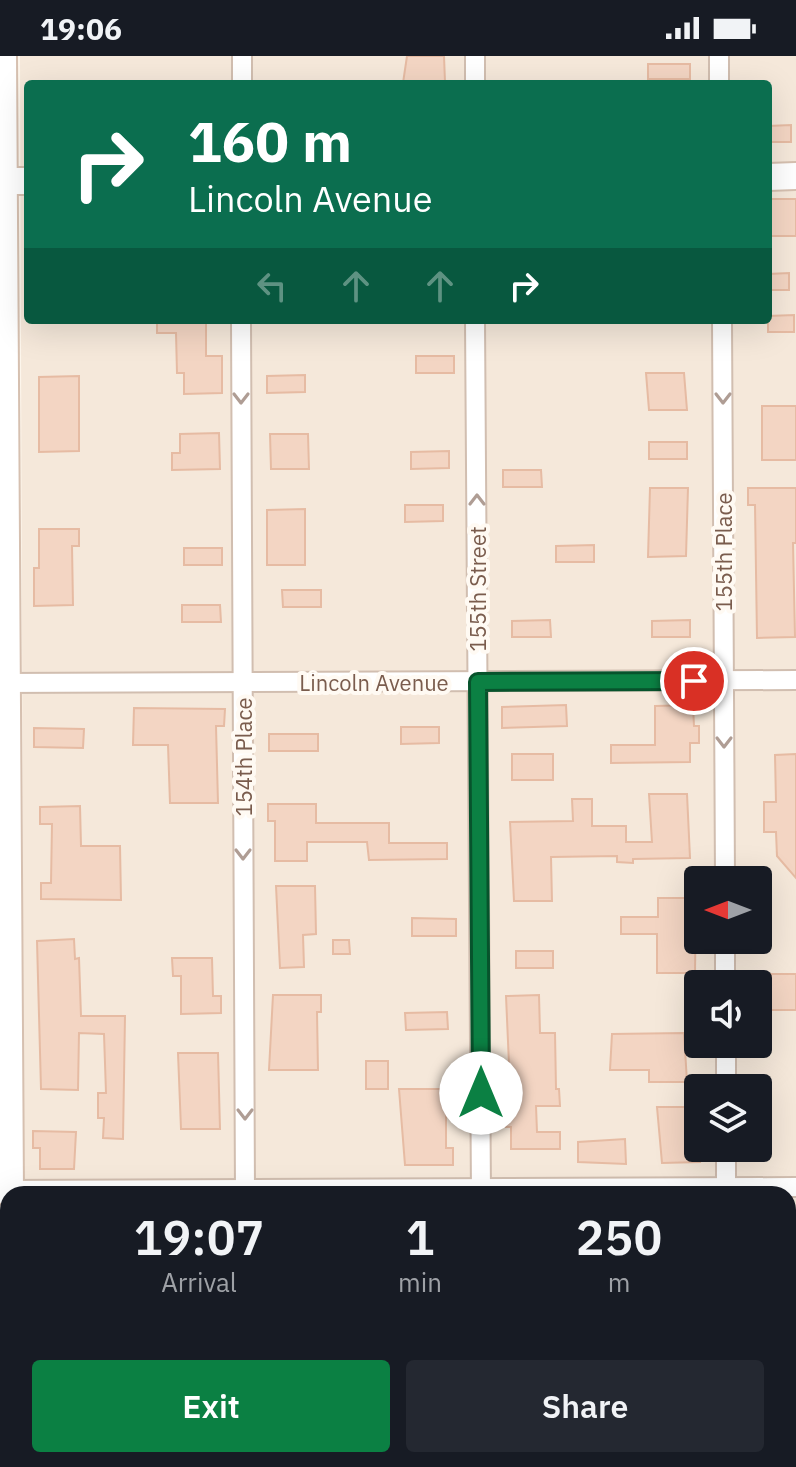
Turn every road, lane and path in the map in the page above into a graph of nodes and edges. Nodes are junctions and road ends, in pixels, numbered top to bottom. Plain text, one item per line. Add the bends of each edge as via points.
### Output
1 (3, 56) edge
2 (242, 56) edge
3 (475, 56) edge
4 (719, 56) edge
5 (242, 80) edge
6 (475, 80) edge
7 (719, 80) edge
8 (796, 176) edge
9 (772, 177) edge
10 (11, 181) edge
11 (241, 324) edge
12 (475, 324) edge
13 (722, 324) edge
14 (796, 680) edge
15 (724, 681) junction
16 (243, 682) junction
17 (478, 682) junction
18 (4, 683) edge
19 (725, 866) edge
20 (726, 1162) edge
21 (7, 1186) edge
22 (245, 1186) edge
23 (481, 1186) edge
24 (726, 1186) edge

1 - 10 street
2 - 5 street
3 - 6 street
4 - 7 street
8 - 9 street
10 - 18 street
11 -> 16 street, 154th Place
17 -> 12 street, 155th Street
13 -> 15 street, 155th Place
14 - 15 street, Lincoln Avenue
15 - 17 street, Lincoln Avenue
15 -> 19 street, 155th Place
16 - 17 street, Lincoln Avenue
16 - 18 street, Lincoln Avenue
16 -> 22 street, 154th Place
17 - 23 street, 155th Street
18 - 21 street
20 - 24 street

